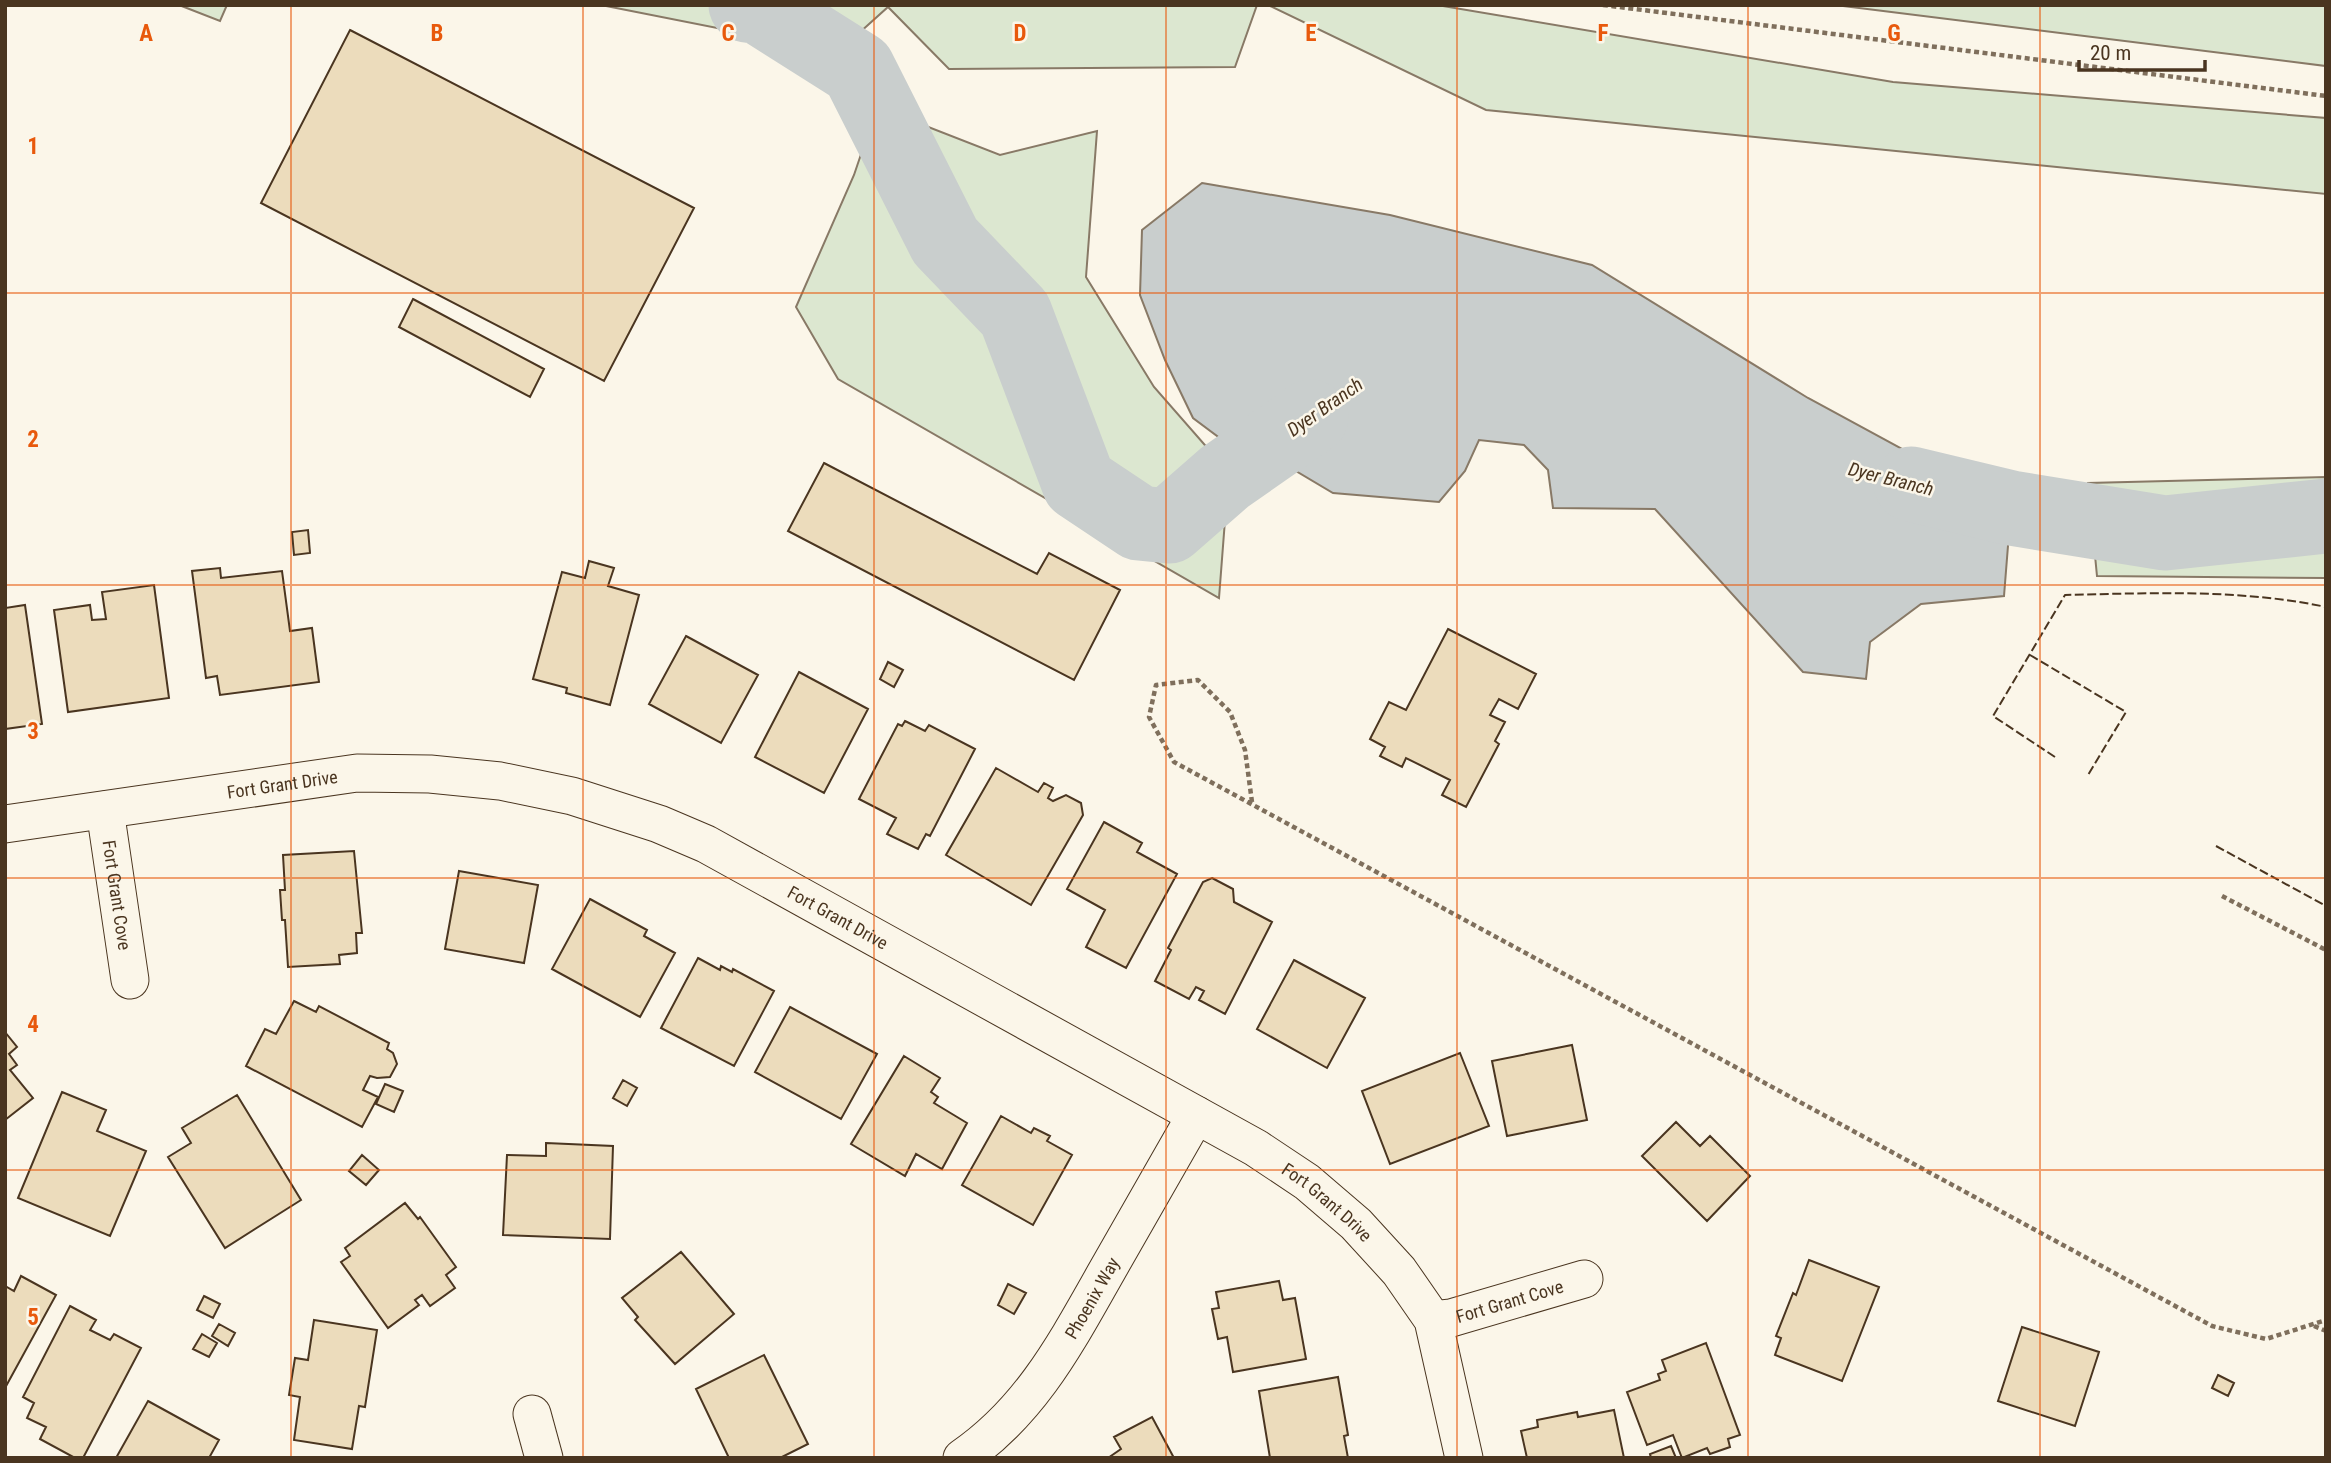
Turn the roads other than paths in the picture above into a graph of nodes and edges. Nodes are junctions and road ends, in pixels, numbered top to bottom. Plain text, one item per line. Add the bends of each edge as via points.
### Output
1 (105, 810) junction
2 (5, 824) edge
3 (130, 980) dead end
4 (1196, 1115) junction
5 (1584, 1279) dead end
6 (1433, 1320) junction
7 (532, 1414) dead end
8 (544, 1458) edge
9 (962, 1458) edge
10 (1464, 1458) edge

1 - 2 street, Fort Grant Drive
1 - 3 street, Fort Grant Cove
1 - 4 street, Fort Grant Drive via 357,773 500,781 572,796 706,844
4 - 6 street, Fort Grant Drive via 1287,1168 1356,1224 1399,1271
4 - 9 street, Phoenix Way via 1058,1358 1023,1406
5 - 6 street, Fort Grant Cove
6 - 10 street, Fort Grant Drive
7 - 8 street

